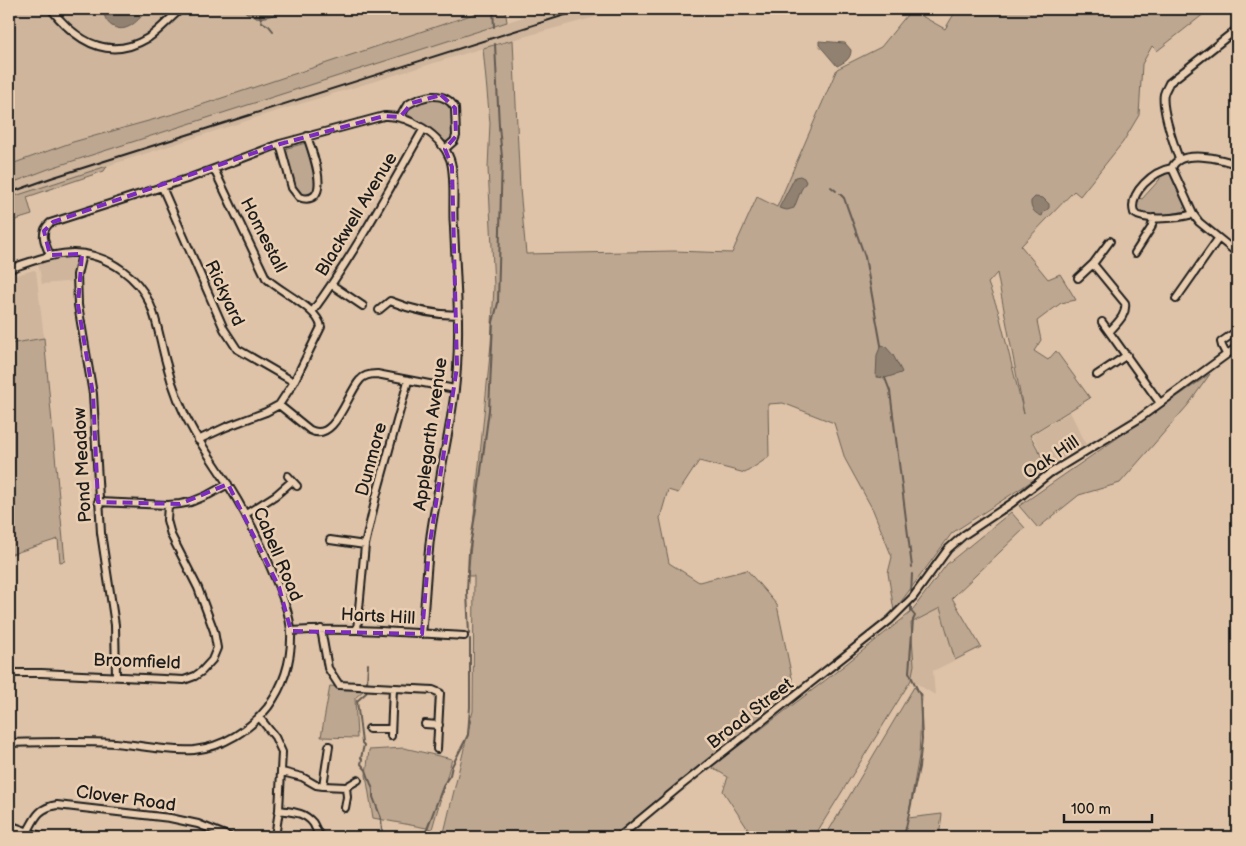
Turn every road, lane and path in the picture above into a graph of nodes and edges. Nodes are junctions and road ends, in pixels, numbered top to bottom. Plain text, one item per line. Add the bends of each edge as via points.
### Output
1 (51, 9) edge
2 (181, 9) edge
3 (1237, 30) edge
4 (400, 117) junction
5 (424, 130) junction
6 (306, 136) junction
7 (280, 144) junction
8 (445, 149) junction
9 (1179, 159) junction
10 (1237, 165) edge
11 (1172, 168) junction
12 (214, 169) junction
13 (162, 187) junction
14 (1193, 214) junction
15 (1154, 218) junction
16 (1218, 238) junction
17 (1110, 241) dead end
18 (1134, 253) dead end
19 (1237, 253) edge
20 (82, 254) junction
21 (50, 255) junction
22 (9, 260) edge
23 (1093, 264) junction
24 (11, 269) edge
25 (1078, 278) dead end
26 (332, 285) junction
27 (391, 293) dead end
28 (1176, 299) dead end
29 (390, 301) junction
30 (363, 306) dead end
31 (379, 310) dead end
32 (312, 312) junction
33 (459, 315) junction
34 (1102, 322) dead end
35 (1110, 331) junction
36 (1237, 331) edge
37 (1237, 347) edge
38 (1226, 354) junction
39 (1127, 355) junction
40 (1097, 375) dead end
41 (408, 381) junction
42 (294, 382) junction
43 (455, 389) junction
44 (1160, 403) junction
45 (279, 405) junction
46 (198, 440) junction
47 (292, 481) dead end
48 (228, 484) junction
49 (98, 502) junction
50 (168, 505) junction
51 (246, 514) junction
52 (329, 540) dead end
53 (365, 545) junction
54 (899, 612) joint
55 (321, 629) junction
56 (358, 630) junction
57 (291, 631) junction
58 (422, 634) junction
59 (464, 636) dead end
60 (9, 673) edge
61 (116, 676) junction
62 (393, 688) junction
63 (259, 717) junction
64 (424, 724) dead end
65 (439, 725) junction
66 (369, 729) dead end
67 (9, 743) edge
68 (329, 746) dead end
69 (438, 749) dead end
70 (282, 772) junction
71 (358, 780) dead end
72 (323, 786) junction
73 (346, 787) junction
74 (345, 808) dead end
75 (279, 810) junction
76 (9, 825) edge
77 (28, 831) junction
78 (43, 837) edge
79 (230, 837) edge
80 (275, 837) edge
81 (322, 837) edge
82 (619, 837) edge

1 - 2 street via 68,30 81,39 108,48 129,46 149,37
3 - 9 street via 1169,83 1164,94
4 - 5 street
4 - 6 street via 384,116
4 - 8 street via 407,106 441,95 455,108 456,136
5 - 8 street
5 - 26 street, Blackwell Avenue
6 - 7 street
6 - 7 street via 320,184 315,196 309,198 299,196 292,188
7 - 12 street
8 - 33 street, Applegarth Avenue via 452,166
9 - 10 street via 1196,156
9 - 11 street
11 - 14 street
11 - 15 street via 1154,175 1136,195 1134,213
12 - 13 street
12 - 32 street, Homestall via 266,278
13 - 21 street via 48,224 44,233
13 - 42 street, Rickyard via 233,344
14 - 15 street via 1183,218
14 - 16 street
15 - 18 street
16 - 19 street
16 - 28 street
17 - 23 street
20 - 21 street, Cabell Road
20 - 46 street, Cabell Road via 98,257 125,272 138,284 150,303 173,386
20 - 49 street, Pond Meadow via 77,275 78,305 93,394
21 - 24 street, Cabell Road
22 - 24 street
23 - 25 street
23 - 35 street via 1125,303 1124,315
26 - 30 street
26 - 32 street, Blackwell Avenue
27 - 29 street
29 - 31 street
29 - 33 street via 407,308
32 - 42 street via 321,327
33 - 43 street, Applegarth Avenue
34 - 35 street
35 - 39 street
36 - 38 street via 1221,342
37 - 38 street, Oak Hill
38 - 44 street, Oak Hill
39 - 40 street
39 - 44 street
41 - 43 street
41 - 45 street via 378,374 365,376 334,424 322,432 310,430
41 - 53 street, Dunmore
42 - 45 street
43 - 58 street, Applegarth Avenue via 429,549
44 - 54 street, Oak Hill via 1050,473 964,535 948,549
45 - 46 street
46 - 48 street, Cabell Road
47 - 51 street
48 - 50 street via 191,502
48 - 51 street, Cabell Road
49 - 50 street
49 - 61 street, Pond Meadow via 115,625
50 - 61 street, Broomfield via 171,536 198,588 217,648 202,671 184,680
51 - 57 street, Cabell Road via 279,587
52 - 53 street
53 - 56 street, Dunmore
54 - 82 street, Broad Street
55 - 56 street, Harts Hill
55 - 57 street, Harts Hill
55 - 62 street via 328,668 340,685
56 - 58 street, Harts Hill
57 - 63 street, Cabell Road via 286,674
58 - 59 street, Harts Hill
60 - 61 street, Broomfield
62 - 65 street via 440,693
62 - 66 street via 391,732
63 - 67 street, Cabell Road via 230,738 193,750 115,743
63 - 70 street via 279,744
64 - 65 street
65 - 69 street
68 - 72 street
70 - 72 street
70 - 75 street
71 - 73 street
72 - 73 street
73 - 74 street
75 - 80 street
75 - 81 street via 302,813
76 - 77 street
77 - 78 street
77 - 79 street, Clover Road via 41,810 57,804 170,818 198,824

